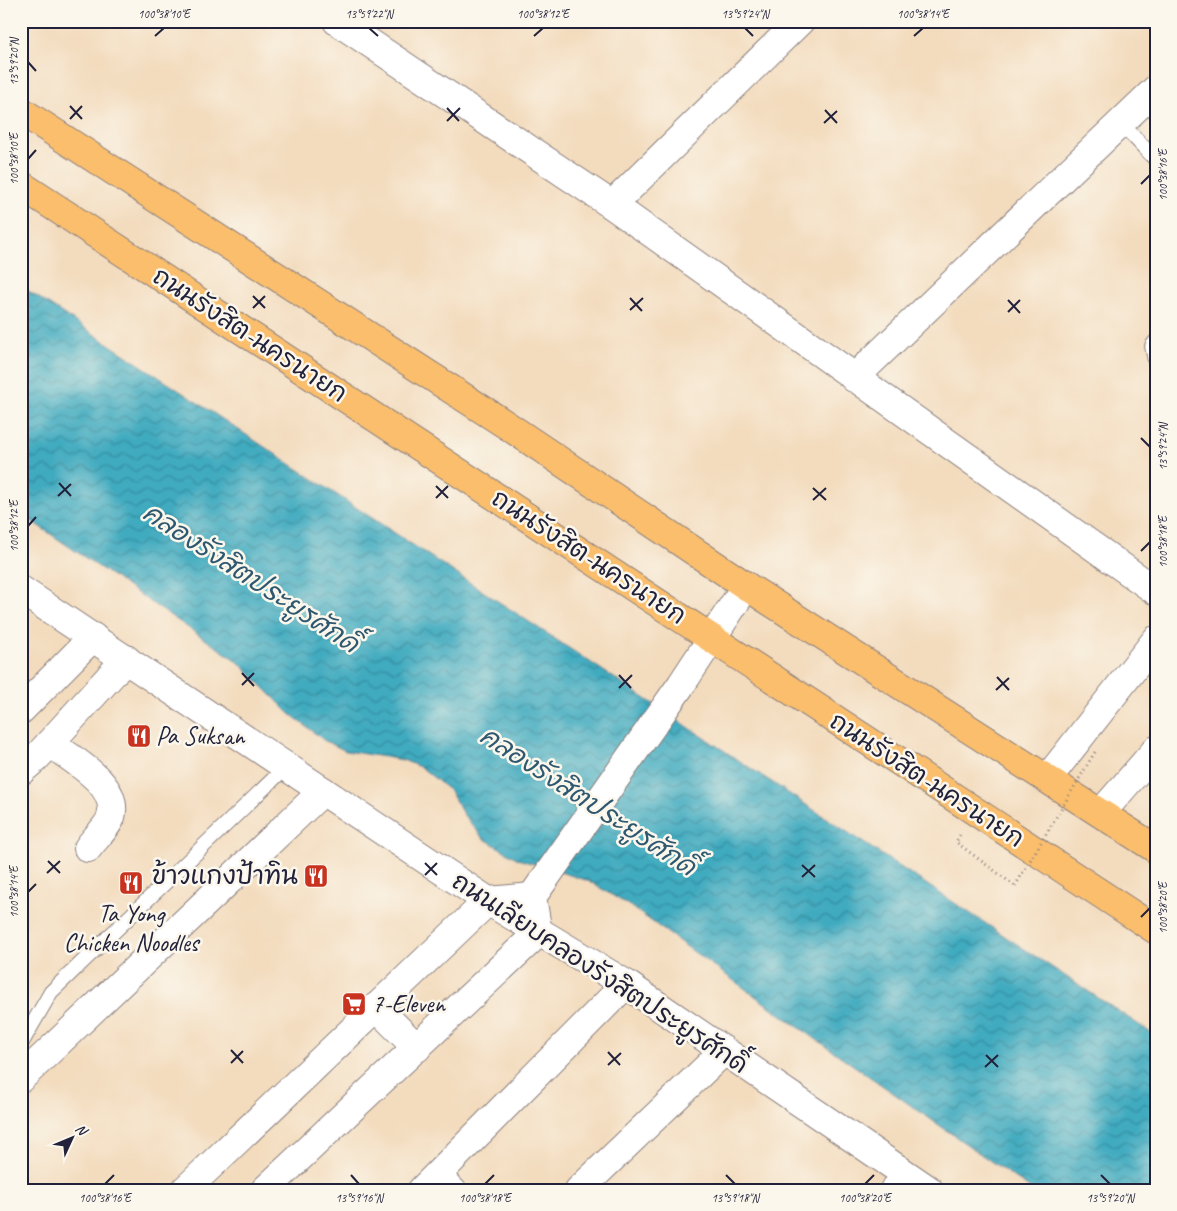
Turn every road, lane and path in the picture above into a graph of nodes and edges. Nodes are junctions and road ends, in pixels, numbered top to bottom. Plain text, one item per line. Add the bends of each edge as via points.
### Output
1 (337, 21) edge
2 (800, 21) edge
3 (369, 30) edge
4 (1156, 89) edge
5 (21, 111) edge
6 (1120, 123) junction
7 (1156, 160) edge
8 (21, 185) edge
9 (612, 205) junction
10 (1156, 340) edge
11 (1156, 365) edge
12 (854, 378) junction
13 (746, 586) junction
14 (21, 590) edge
15 (1156, 591) edge
16 (93, 637) junction
17 (711, 637) junction
18 (1156, 640) edge
19 (126, 659) junction
20 (21, 710) edge
21 (50, 743) junction
22 (1156, 750) edge
23 (1094, 752) dead end
24 (286, 767) junction
25 (21, 771) edge
26 (1048, 778) junction
27 (323, 791) junction
28 (974, 810) junction
29 (1101, 813) junction
30 (88, 848) dead end
31 (1156, 849) edge
32 (532, 897) junction
33 (488, 901) junction
34 (1156, 930) edge
35 (538, 933) junction
36 (626, 984) junction
37 (376, 1007) junction
38 (21, 1044) edge
39 (417, 1048) junction
40 (723, 1052) junction
41 (21, 1078) edge
42 (451, 1180) edge
43 (911, 1185) edge
44 (185, 1190) edge
45 (265, 1190) edge
46 (422, 1190) edge
47 (579, 1190) edge

1 - 3 street
2 - 9 street
3 - 9 street
4 - 6 street
5 - 13 main road via 508,426
6 - 7 lane
6 - 12 street
8 - 17 main road, ถนนรังสิต-นครนายก
9 - 12 street
10 - 11 lane via 1152,346
12 - 15 street
13 - 17 street
13 - 26 main road
14 - 16 street, ถนนเลียบคลองรังสิตประยูรศักดิ์
16 - 19 street, ถนนเลียบคลองรังสิตประยูรศักดิ์
16 - 20 street
17 - 28 main road, ถนนรังสิต-นครนายก
17 - 32 street
18 - 26 street
19 - 21 street
19 - 24 street, ถนนเลียบคลองรังสิตประยูรศักดิ์
21 - 25 street
21 - 30 street via 104,784 112,800 111,818
22 - 29 street
23 - 28 path, bridge via 1015,886 956,842
24 - 27 street, ถนนเลียบคลองรังสิตประยูรศักดิ์
24 - 38 lane via 51,992
26 - 29 main road
27 - 33 street, ถนนเลียบคลองรังสิตประยูรศักดิ์
27 - 41 street
28 - 34 main road, ถนนรังสิต-นครนายก
29 - 31 main road
32 - 33 street
32 - 35 street
33 - 35 street, ถนนเลียบคลองรังสิตประยูรศักดิ์
33 - 37 street
35 - 36 street, ถนนเลียบคลองรังสิตประยูรศักดิ์
35 - 39 street
36 - 40 street, ถนนเลียบคลองรังสิตประยูรศักดิ์
36 - 42 street
37 - 39 street
37 - 44 street
39 - 45 street
40 - 43 street, ถนนเลียบคลองรังสิตประยูรศักดิ์
40 - 47 street
42 - 46 street

